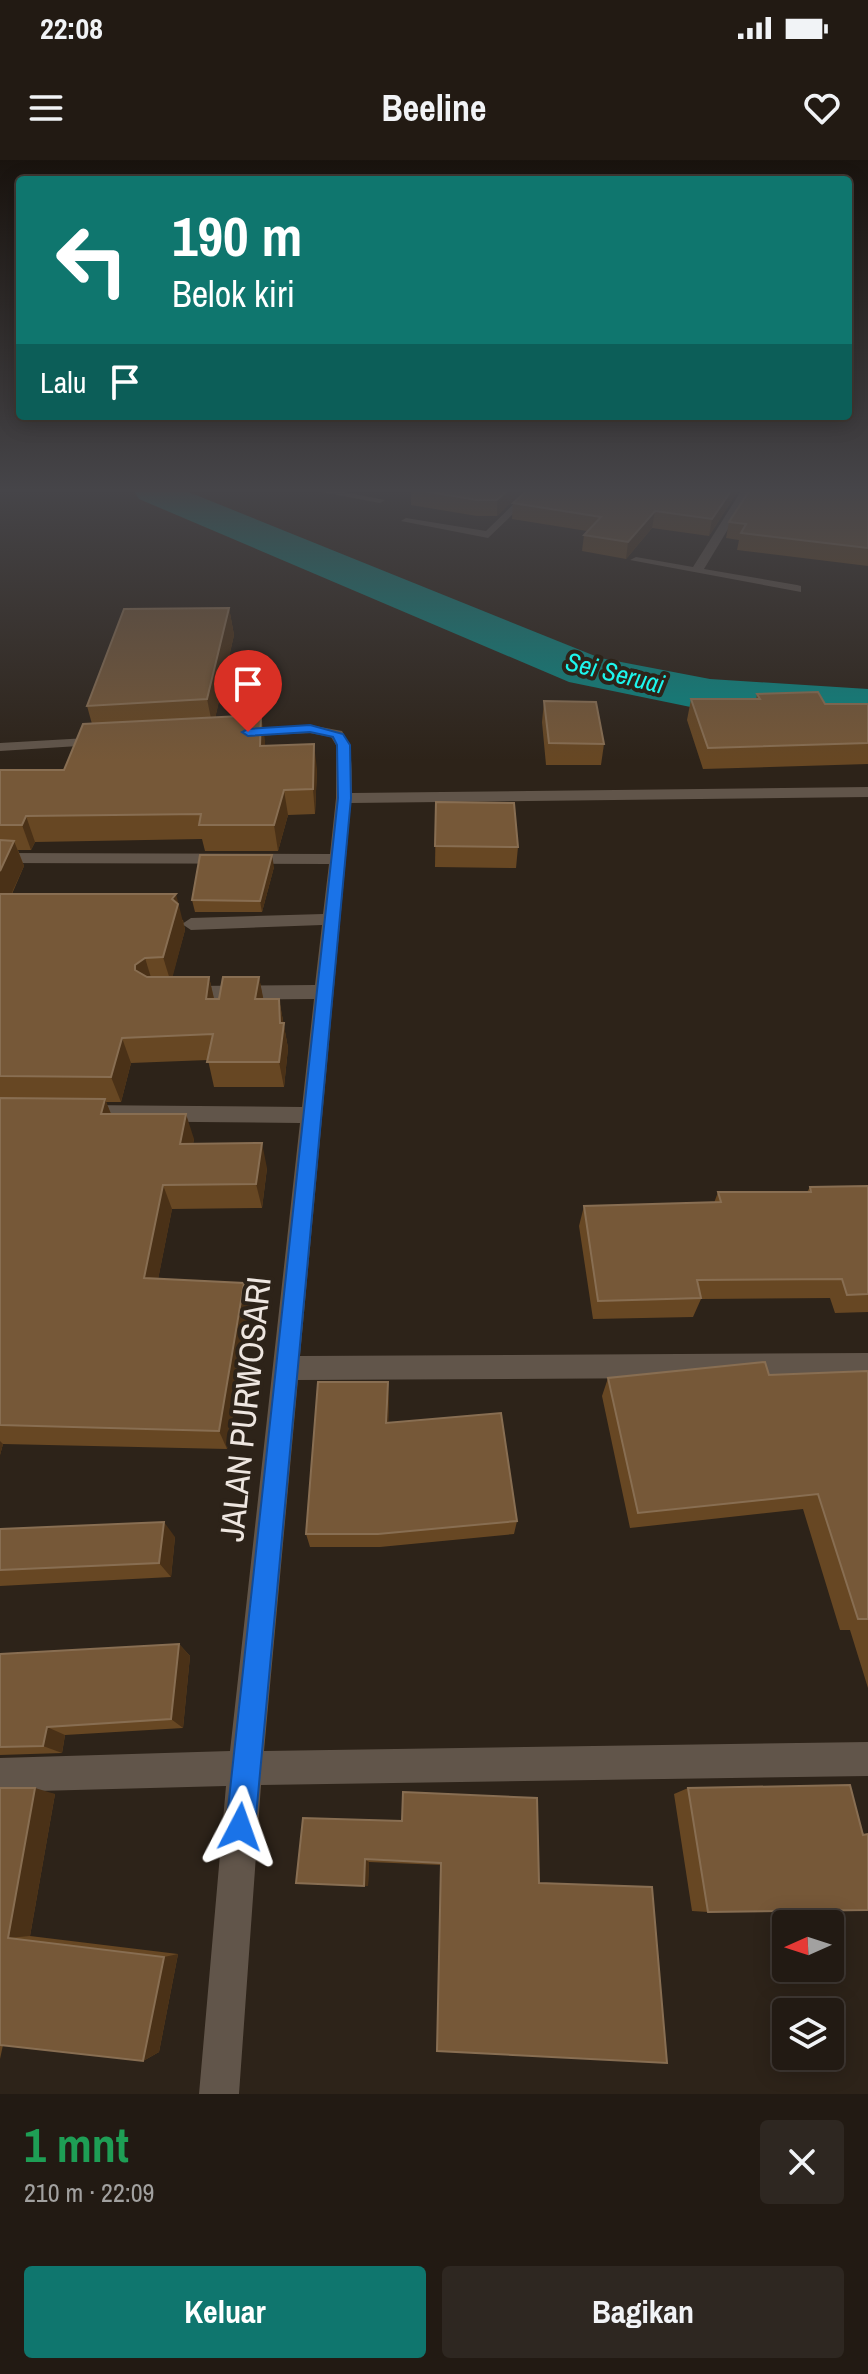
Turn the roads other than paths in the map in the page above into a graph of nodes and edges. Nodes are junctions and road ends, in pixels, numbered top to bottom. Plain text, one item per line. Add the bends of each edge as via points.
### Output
1 (756, 581) edge
2 (797, 589) dead end
3 (217, 734) edge
4 (124, 740) edge
5 (0, 747) edge
6 (868, 792) edge
7 (344, 798) junction
8 (0, 858) edge
9 (339, 859) junction
10 (332, 919) junction
11 (191, 924) dead end
12 (324, 992) junction
13 (170, 993) edge
14 (62, 1113) edge
15 (312, 1115) junction
16 (868, 1365) edge
17 (286, 1368) junction
18 (868, 1759) edge
19 (245, 1768) junction
20 (0, 1775) edge
21 (219, 2094) edge

1 - 2 street
3 - 7 street, JALAN PURWOSARI via 310,729 337,734 343,745
4 - 5 street
6 - 7 street
7 - 9 street, JALAN PURWOSARI
8 - 9 street
9 - 10 street, JALAN PURWOSARI
10 - 11 street
10 - 12 street, JALAN PURWOSARI
12 - 13 street
12 - 15 street, JALAN PURWOSARI
14 - 15 street
15 - 17 street, JALAN PURWOSARI
16 - 17 street
17 - 19 street, JALAN PURWOSARI
18 - 19 street
19 - 20 street
19 - 21 street, JALAN PURWOSARI

